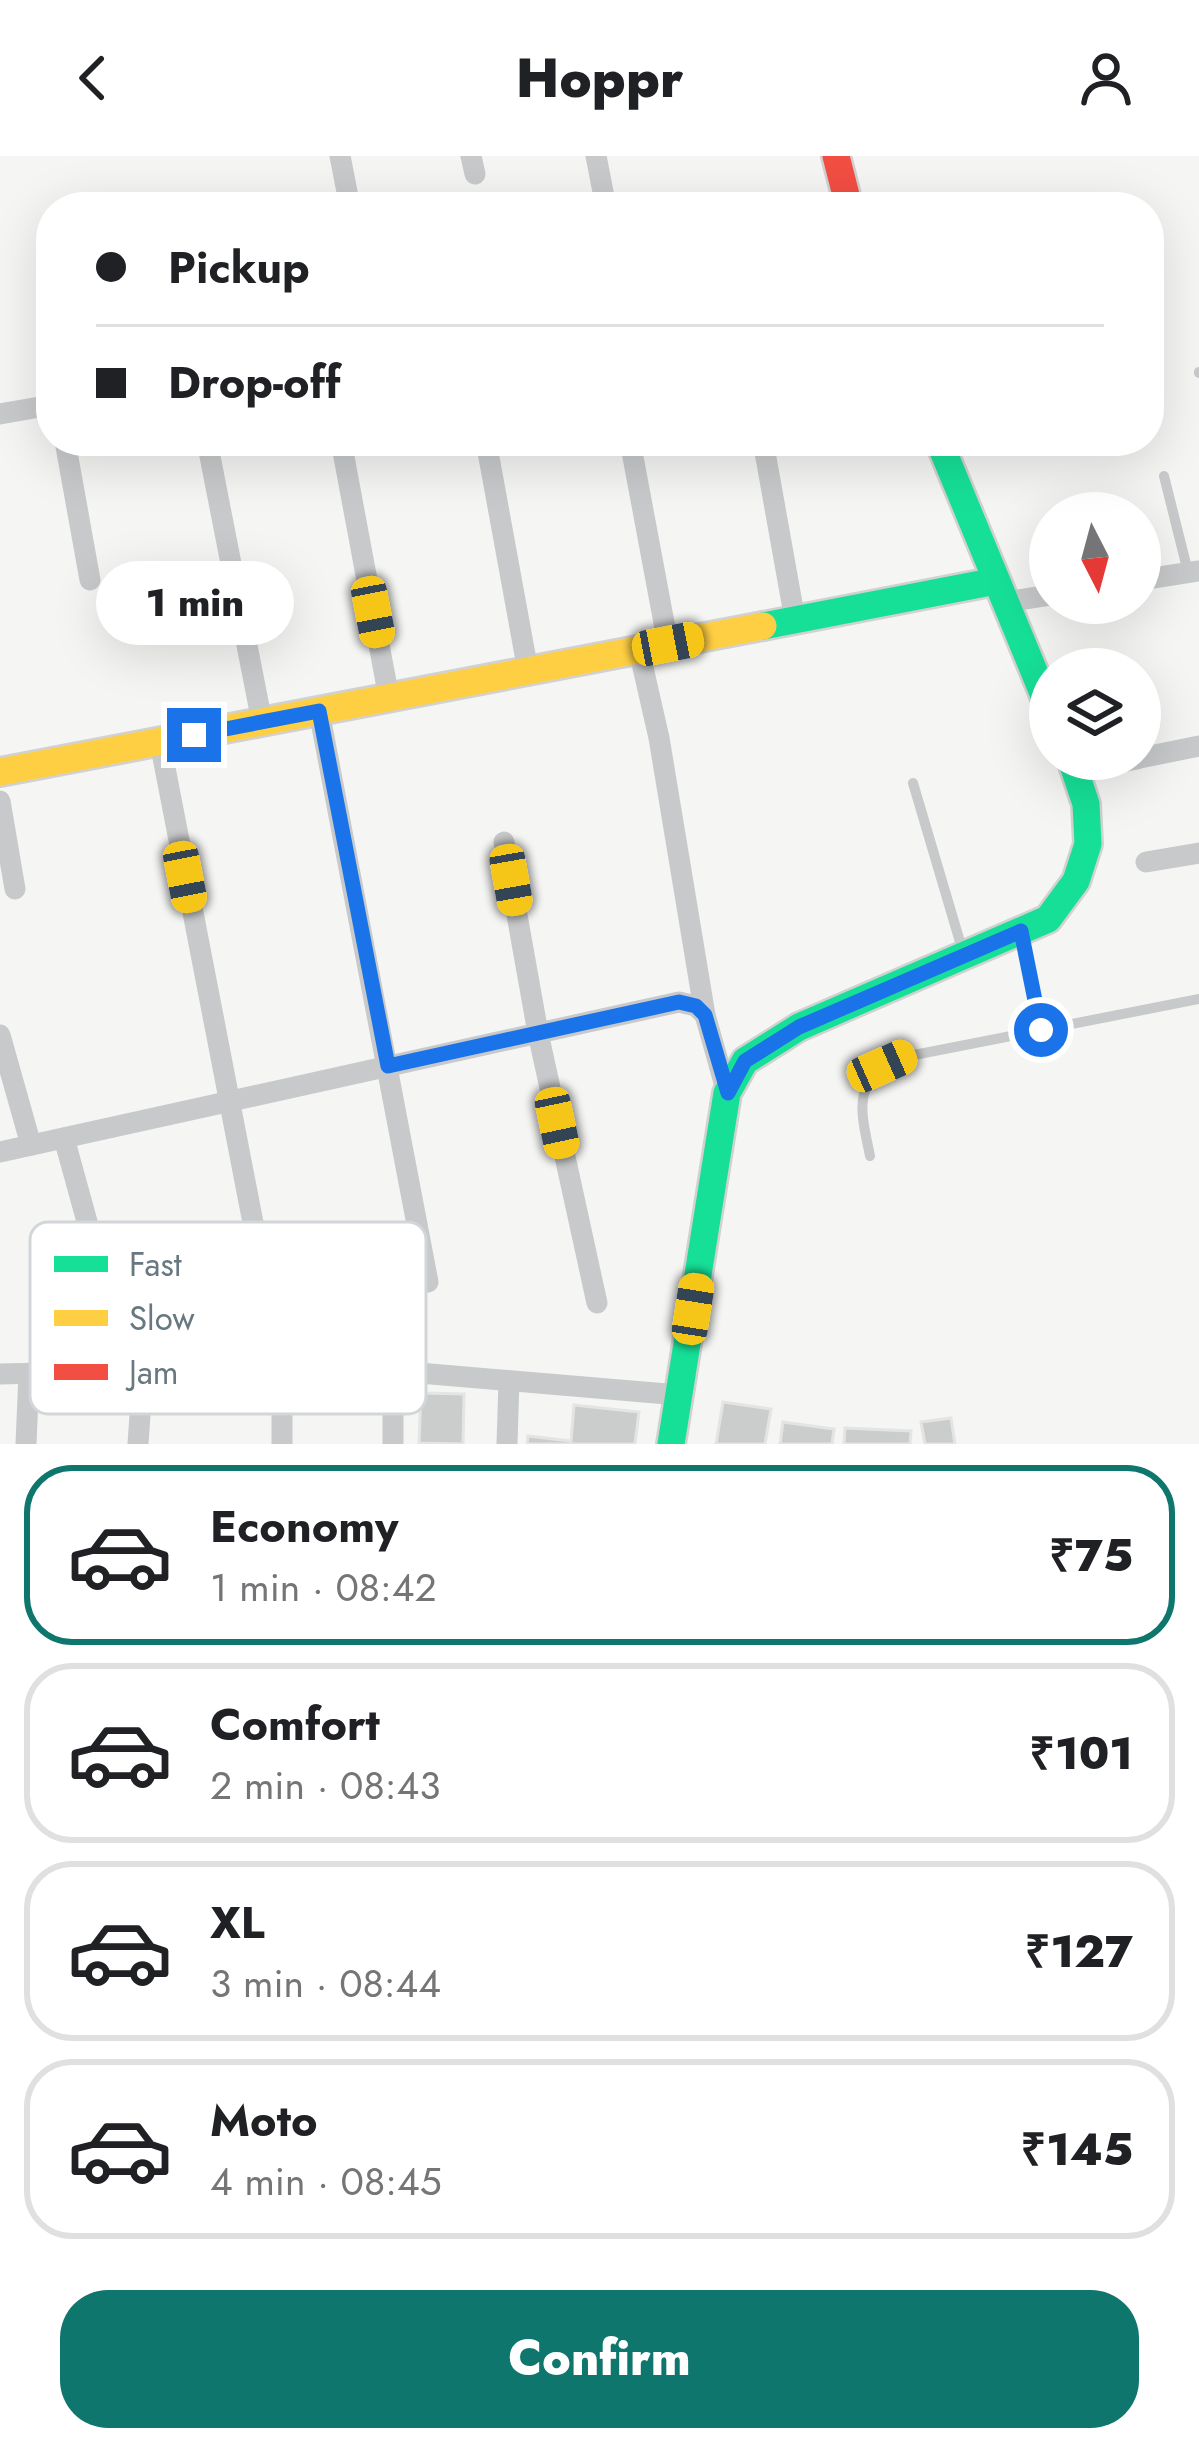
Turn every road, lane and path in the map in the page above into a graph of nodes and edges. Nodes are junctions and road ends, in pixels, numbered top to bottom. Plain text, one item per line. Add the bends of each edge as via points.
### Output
1 (340, 156) edge
2 (596, 156) edge
3 (836, 156) edge
4 (347, 192) edge
5 (603, 192) edge
6 (845, 192) edge
7 (36, 408) edge
8 (0, 414) edge
9 (68, 456) edge
10 (210, 456) edge
11 (343, 456) edge
12 (489, 456) edge
13 (633, 456) edge
14 (766, 456) edge
15 (945, 456) edge
16 (1165, 476) dead end
17 (1194, 572) edge
18 (1161, 577) edge
19 (90, 580) dead end
20 (1000, 592) junction
21 (1029, 594) edge
22 (795, 620) junction
23 (668, 644) junction
24 (639, 650) junction
25 (1029, 660) edge
26 (528, 671) junction
27 (389, 698) junction
28 (319, 711) junction
29 (262, 722) junction
30 (160, 742) junction
31 (1199, 746) edge
32 (1161, 754) edge
33 (0, 772) edge
34 (1079, 780) edge
35 (913, 783) dead end
36 (0, 801) edge
37 (505, 842) dead end
38 (1199, 853) edge
39 (1146, 862) dead end
40 (16, 889) dead end
41 (1021, 931) junction
42 (964, 956) junction
43 (1199, 999) edge
44 (705, 1015) junction
45 (1041, 1030) junction
46 (538, 1033) junction
47 (0, 1035) edge
48 (388, 1066) junction
49 (728, 1093) junction
50 (228, 1102) junction
51 (64, 1138) junction
52 (31, 1145) junction
53 (0, 1152) edge
54 (870, 1156) dead end
55 (88, 1222) edge
56 (252, 1222) edge
57 (417, 1222) edge
58 (426, 1271) edge
59 (428, 1282) dead end
60 (597, 1303) dead end
61 (29, 1374) joint
62 (426, 1374) edge
63 (0, 1375) edge
64 (509, 1381) junction
65 (679, 1395) junction
66 (140, 1414) edge
67 (392, 1414) edge
68 (26, 1444) edge
69 (138, 1444) edge
70 (392, 1444) edge
71 (507, 1444) edge
72 (671, 1444) edge

1 - 4 street
2 - 5 street
3 - 6 street
7 - 8 street
9 - 19 street
10 - 29 street
11 - 27 street
12 - 26 street
13 - 23 street
14 - 22 street
15 - 20 street
16 - 17 lane
17 - 18 street
20 - 21 street
20 - 22 street
20 - 25 street
22 - 23 street
23 - 24 street
24 - 26 street
24 - 44 street
26 - 27 street
27 - 28 street
28 - 29 street
28 - 48 street
29 - 30 street
30 - 33 street
30 - 50 street
31 - 32 street
34 - 41 street via 1090,850 1072,895
35 - 42 lane
36 - 40 street
37 - 46 street
38 - 39 street
41 - 42 street
41 - 45 lane
42 - 49 street via 799,1027 745,1061
43 - 45 lane
44 - 46 street via 679,1002
44 - 49 street
45 - 54 lane via 882,1066 861,1099
46 - 48 street
46 - 60 street
47 - 52 street
48 - 50 street
48 - 57 street
49 - 65 street
50 - 51 street
50 - 56 street
51 - 52 street
51 - 55 street
52 - 53 street
58 - 59 street
61 - 63 street
61 - 68 street
62 - 64 street
64 - 65 street
64 - 71 street
65 - 72 street
66 - 69 street
67 - 70 street

